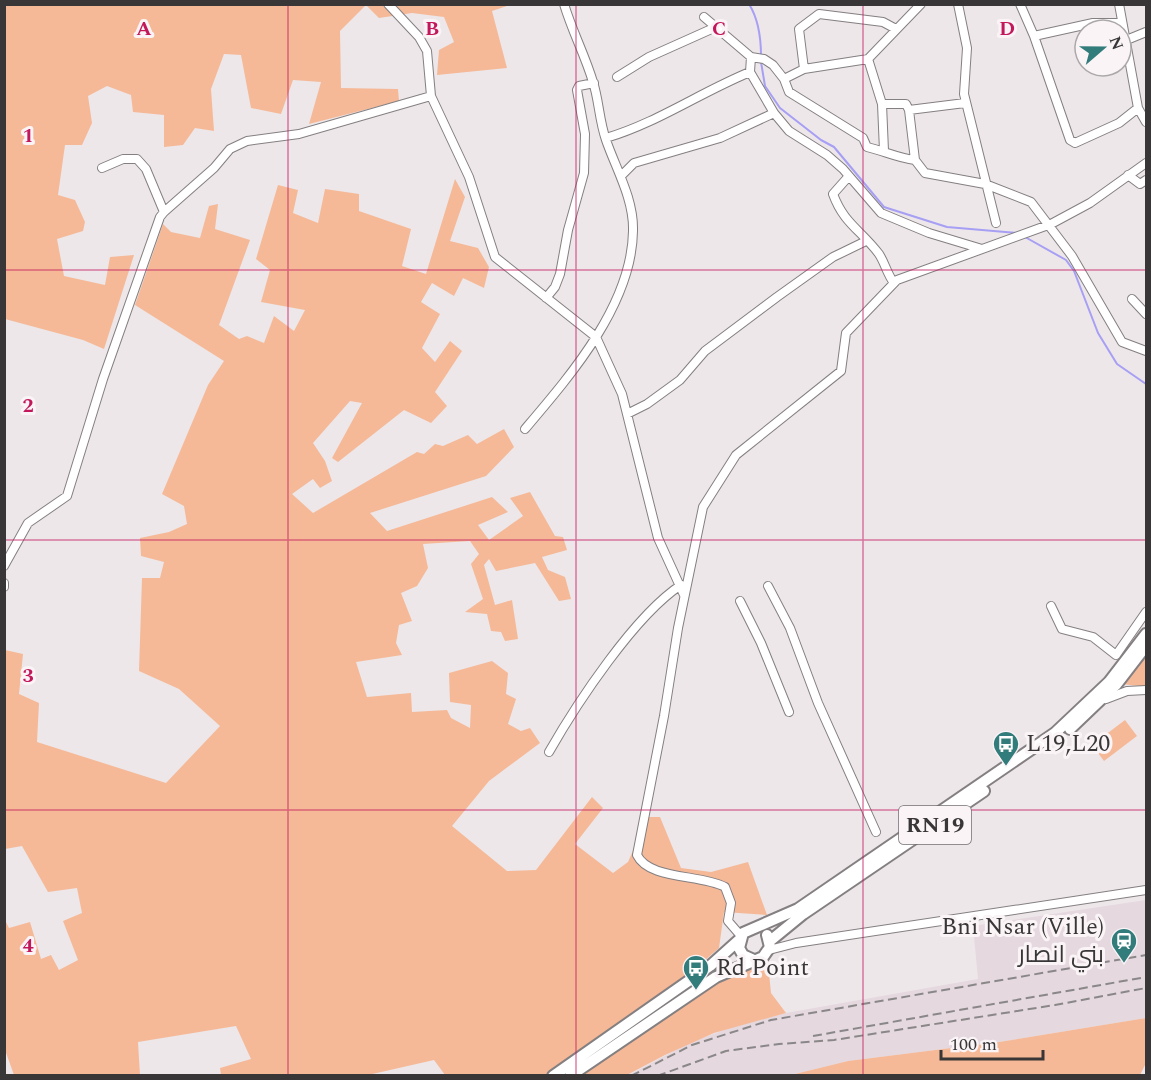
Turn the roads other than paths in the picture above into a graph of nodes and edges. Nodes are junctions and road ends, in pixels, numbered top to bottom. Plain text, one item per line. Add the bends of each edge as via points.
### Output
1 (388, 4) edge
2 (564, 4) edge
3 (921, 4) edge
4 (958, 4) edge
5 (1020, 4) edge
6 (704, 17) dead end
7 (716, 27) junction
8 (1073, 27) edge
9 (896, 29) junction
10 (1034, 36) junction
11 (757, 58) junction
12 (868, 59) junction
13 (804, 69) junction
14 (750, 72) junction
15 (617, 77) dead end
16 (1132, 78) edge
17 (784, 79) junction
18 (594, 83) junction
19 (431, 96) junction
20 (966, 102) junction
21 (882, 104) junction
22 (1138, 108) junction
23 (909, 110) junction
24 (774, 113) junction
25 (1146, 122) edge
26 (606, 138) junction
27 (884, 151) junction
28 (915, 160) junction
29 (1146, 163) edge
30 (102, 168) dead end
31 (622, 175) junction
32 (1128, 175) junction
33 (849, 176) junction
34 (1146, 180) edge
35 (985, 184) junction
36 (164, 212) junction
37 (996, 223) dead end
38 (1050, 224) junction
39 (866, 241) junction
40 (982, 250) junction
41 (894, 283) junction
42 (546, 298) junction
43 (1132, 299) dead end
44 (1146, 314) edge
45 (596, 337) junction
46 (1146, 351) edge
47 (627, 414) junction
48 (525, 429) dead end
49 (4, 566) edge
50 (683, 584) junction
51 (768, 586) dead end
52 (740, 601) dead end
53 (1051, 606) dead end
54 (1146, 612) edge
55 (1142, 638) edge
56 (1112, 684) junction
57 (1146, 690) edge
58 (1127, 691) junction
59 (1097, 704) junction
60 (789, 712) dead end
61 (549, 752) dead end
62 (876, 832) dead end
63 (1146, 890) edge
64 (754, 928) junction
65 (740, 938) junction
66 (770, 945) junction
67 (754, 960) junction
68 (553, 1076) edge
69 (570, 1076) edge

1 - 19 street via 427,51
2 - 18 street
3 - 9 street
4 - 20 street via 968,48
5 - 10 street
6 - 7 street
7 - 11 street
7 - 15 street
8 - 10 street
9 - 12 street
9 - 13 street via 883,22 819,14 799,29
10 - 22 street via 1070,140 1075,143 1119,123
11 - 14 street
11 - 17 street
12 - 13 street
12 - 21 street
13 - 17 street
14 - 24 street
14 - 26 street via 639,128
16 - 22 street
17 - 27 street via 789,92 863,138 867,147
18 - 26 street via 598,116
18 - 42 street via 577,90 585,135 584,173 560,274
19 - 36 street via 299,134 247,141 230,149
19 - 42 street via 469,177 495,257
20 - 23 street
20 - 35 street
21 - 23 street via 906,104
21 - 27 street
22 - 25 street
23 - 28 street
24 - 31 street via 720,138 634,163
24 - 33 street via 789,131 827,155
26 - 31 street
27 - 28 street via 895,158
28 - 35 street via 925,173
29 - 32 street
30 - 36 street via 123,159 138,159
31 - 45 street via 633,230 630,259
32 - 34 street via 1140,183
32 - 38 street via 1090,203
33 - 39 street via 833,194 848,223
33 - 40 street via 881,213
35 - 37 street
35 - 38 street via 1031,202
36 - 49 street via 103,379 67,496 28,523
38 - 40 street
38 - 46 street via 1122,342
39 - 41 street via 878,253
39 - 47 street via 833,257 777,297 705,351 680,380
40 - 41 street
41 - 50 street via 846,333 840,371 736,455 703,507
42 - 45 street
43 - 44 street
45 - 47 street
45 - 48 street
47 - 50 street via 658,538
50 - 61 street via 644,617
50 - 65 street via 637,855 651,869 694,876 725,887 731,899 728,921
51 - 62 street
52 - 60 street
53 - 55 street via 1062,629 1093,637 1113,654
54 - 55 street
55 - 56 highway, RN19
56 - 58 street
56 - 59 highway, RN19
56 - 64 highway, RN19 via 1035,748 798,909
57 - 58 street
58 - 59 street
59 - 66 highway, RN19 via 1052,744 803,914
63 - 66 street
64 - 65 highway, RN19
64 - 66 highway via 763,931
65 - 67 highway via 741,952
65 - 68 highway, RN19 via 710,966
66 - 67 highway, RN19 via 763,957
67 - 69 highway, RN19 via 716,977

